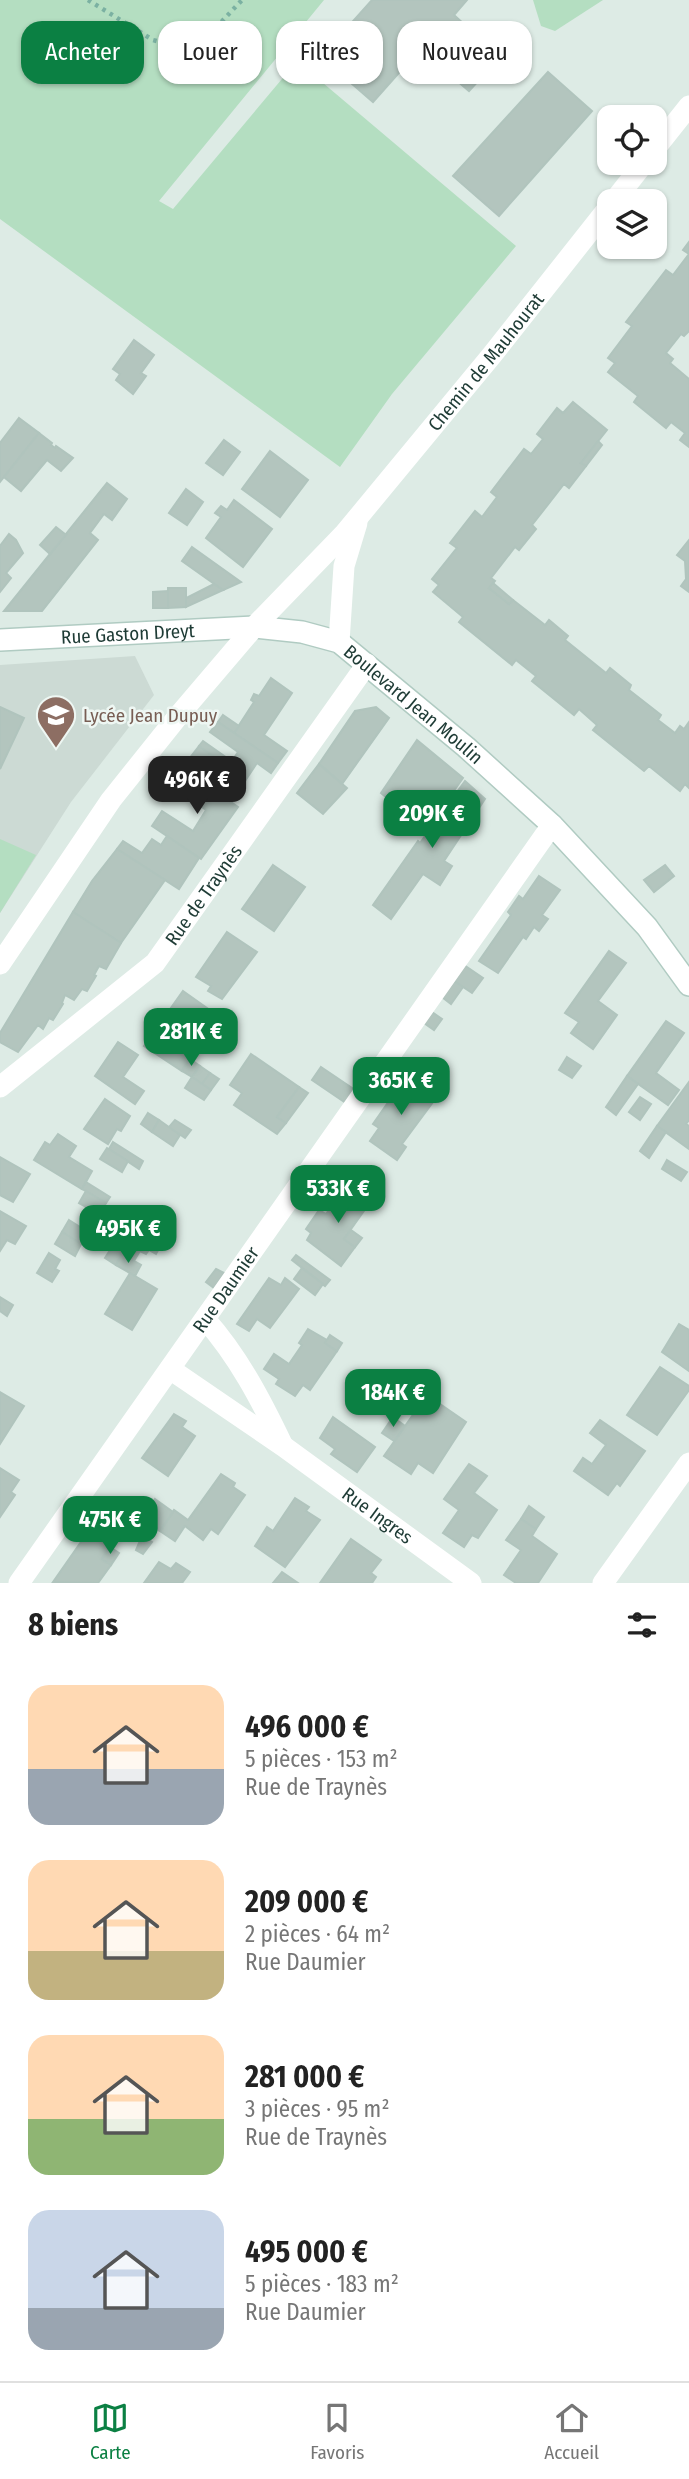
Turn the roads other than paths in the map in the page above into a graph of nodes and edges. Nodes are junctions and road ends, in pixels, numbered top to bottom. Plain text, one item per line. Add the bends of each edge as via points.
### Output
1 (689, 106) edge
2 (667, 134) edge
3 (635, 175) edge
4 (623, 189) edge
5 (597, 222) edge
6 (360, 515) junction
7 (254, 627) junction
8 (0, 640) edge
9 (339, 642) junction
10 (367, 664) junction
11 (552, 825) junction
12 (0, 964) edge
13 (689, 985) edge
14 (0, 1087) edge
15 (205, 1319) junction
16 (170, 1369) junction
17 (283, 1446) junction
18 (689, 1463) edge
19 (19, 1583) edge
20 (471, 1583) edge
21 (603, 1583) edge

1 - 2 street
3 - 4 street
5 - 6 street, Chemin de Mauhourat
6 - 7 street, Chemin de Mauhourat
6 - 9 street, Chemin de Mauhourat via 344,565
7 - 8 street, Rue Gaston Dreyt
7 - 9 street, Boulevard Jean Moulin
7 - 12 street, Chemin de Mauhourat via 111,800
9 - 10 street, Boulevard Jean Moulin
10 - 11 street, Boulevard Jean Moulin
10 - 14 street, Rue de Traynès via 155,963
11 - 13 street, Boulevard Jean Moulin via 648,927
11 - 15 street, Rue Daumier
15 - 16 street, Rue Daumier
15 - 17 street, Rue Ingres via 224,1340
16 - 17 street, Rue Ingres
16 - 19 street, Rue Daumier
17 - 20 street, Rue Ingres
18 - 21 street

